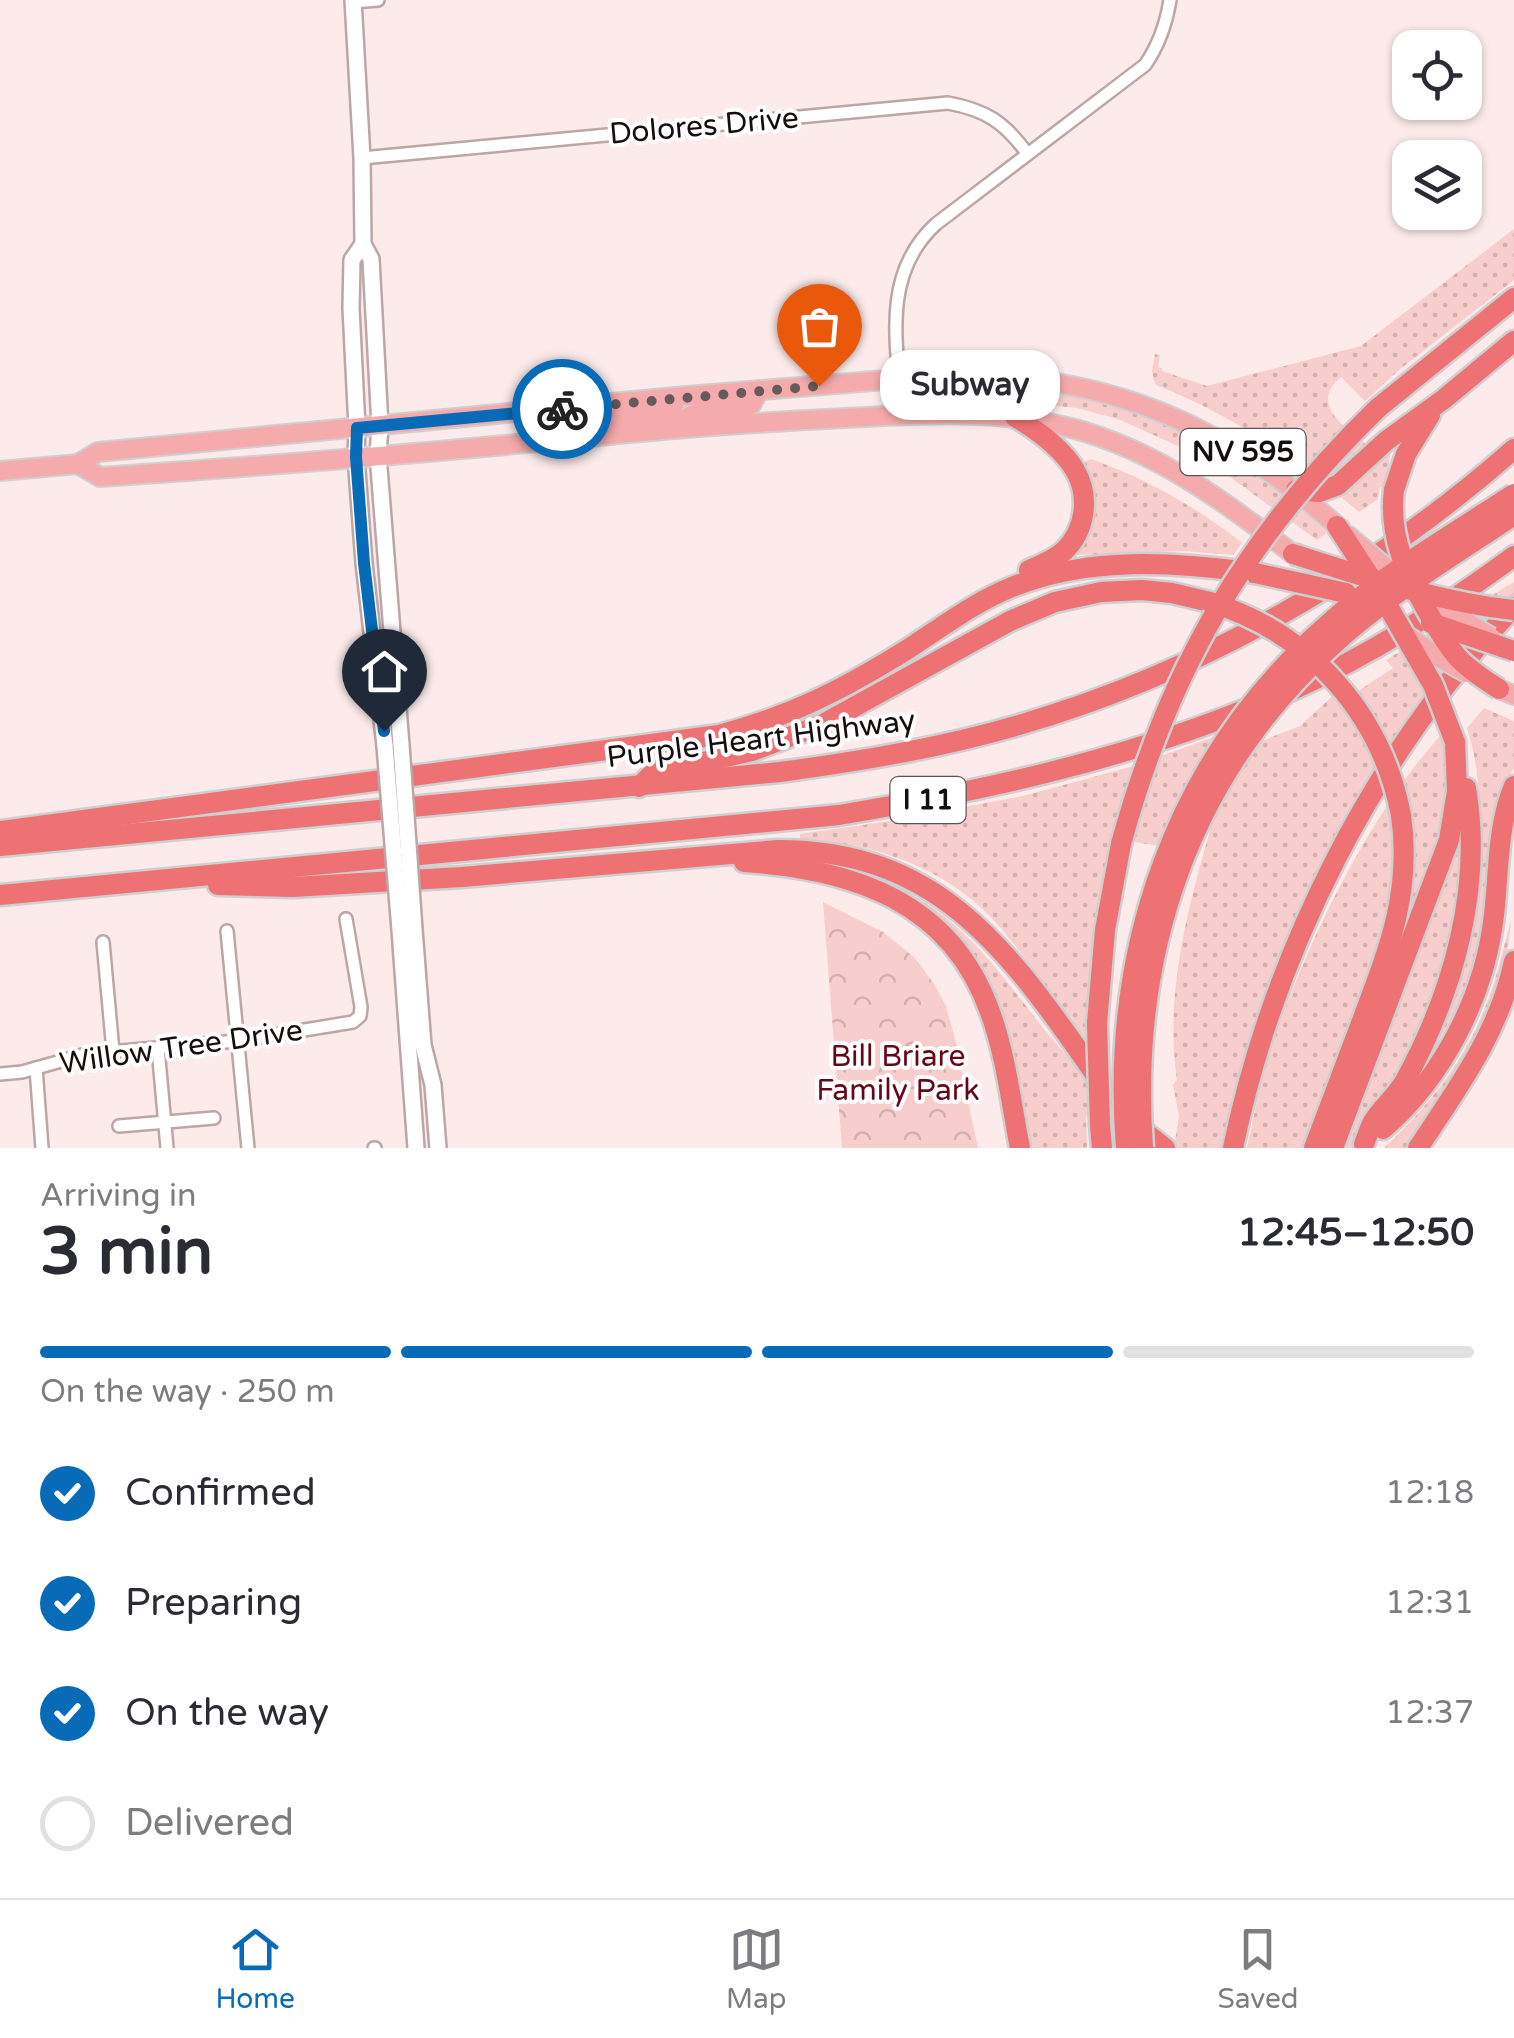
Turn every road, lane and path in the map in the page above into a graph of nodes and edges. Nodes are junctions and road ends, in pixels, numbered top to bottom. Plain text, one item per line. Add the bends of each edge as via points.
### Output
1 (378, 0) edge
2 (1170, 0) edge
3 (352, 1) edge
4 (1027, 153) junction
5 (362, 158) junction
6 (363, 244) junction
7 (1514, 298) edge
8 (1514, 341) edge
9 (900, 378) junction
10 (759, 390) junction
11 (675, 397) junction
12 (1444, 399) junction
13 (903, 415) junction
14 (1015, 417) junction
15 (380, 426) junction
16 (357, 428) junction
17 (678, 428) junction
18 (590, 437) junction
19 (1514, 449) edge
20 (378, 455) junction
21 (356, 457) junction
22 (78, 464) junction
23 (0, 470) edge
24 (1296, 490) junction
25 (1514, 494) edge
26 (1514, 516) edge
27 (1337, 526) junction
28 (1293, 554) junction
29 (1514, 556) edge
30 (1372, 580) junction
31 (1415, 591) junction
32 (1346, 593) junction
33 (1389, 608) junction
34 (1514, 608) edge
35 (1435, 624) junction
36 (940, 628) junction
37 (1406, 634) junction
38 (1514, 650) edge
39 (1507, 692) edge
40 (1455, 742) junction
41 (393, 746) junction
42 (639, 786) junction
43 (1511, 794) edge
44 (0, 832) edge
45 (0, 846) edge
46 (1514, 854) edge
47 (642, 862) junction
48 (131, 883) junction
49 (0, 895) edge
50 (346, 920) dead end
51 (407, 929) junction
52 (227, 931) dead end
53 (103, 942) dead end
54 (1514, 961) edge
55 (237, 1041) junction
56 (158, 1048) junction
57 (112, 1051) junction
58 (36, 1068) junction
59 (0, 1074) edge
60 (214, 1118) dead end
61 (165, 1122) junction
62 (119, 1126) dead end
63 (1155, 1146) edge
64 (1360, 1146) edge
65 (42, 1148) edge
66 (167, 1148) edge
67 (248, 1148) edge
68 (416, 1148) edge
69 (438, 1148) edge
70 (1020, 1148) edge
71 (1102, 1148) edge
72 (1126, 1148) edge
73 (1233, 1148) edge
74 (1314, 1148) edge
75 (1333, 1148) edge
76 (1418, 1148) edge

1 - 3 street
2 - 4 street via 1145,66
3 - 5 main road
4 - 5 street, Dolores Drive via 990,116 948,104
4 - 9 street via 916,243 897,298
5 - 6 main road
6 - 15 main road via 371,260
6 - 16 main road via 352,260
7 - 71 highway, bridge via 1378,408 1324,462 1254,550 1192,653 1140,776 1105,930 1097,1023
8 - 12 highway
9 - 10 main road, NV 595
9 - 13 street
9 - 24 main road, NV 595 via 1010,376 1100,391 1194,426
10 - 11 main road, NV 595
10 - 17 main road via 751,405 694,412
11 - 15 main road, NV 595
11 - 18 main road via 668,413 615,419
12 - 24 highway via 1338,485
12 - 31 highway, bridge via 1417,433 1394,490 1396,543
13 - 14 main road, NV 595
13 - 17 main road, NV 595
14 - 28 main road, NV 595 via 1081,430 1155,461 1210,492
14 - 36 highway via 1076,472 1084,500 1080,528 1060,554 992,586
15 - 16 main road, NV 595
15 - 20 main road
16 - 21 main road
16 - 22 main road via 98,452
17 - 18 main road, NV 595
18 - 20 main road, NV 595
19 - 42 highway, Purple Heart Highway / I 11 via 1322,590 1113,693 1020,725 878,758
20 - 21 main road, NV 595
20 - 41 main road
21 - 22 main road via 100,477
21 - 41 main road via 364,563
22 - 23 main road
24 - 27 main road, NV 595
25 - 72 highway, bridge via 1374,587 1318,633 1258,697 1207,770 1160,869 1136,952 1123,1053
26 - 63 highway, bridge via 1335,643 1287,691 1221,782 1178,872 1154,954 1140,1090
27 - 30 highway, bridge
27 - 31 main road, NV 595, bridge
28 - 30 highway, bridge
28 - 32 main road, NV 595, bridge
29 - 48 highway, I 11 via 1421,622 1306,684 1194,729 1031,778 786,821
30 - 31 highway, bridge
30 - 33 highway, bridge
31 - 34 highway, bridge
31 - 35 highway, bridge
31 - 38 main road, NV 595, bridge
32 - 33 highway, bridge
32 - 36 highway, bridge via 1197,566 1074,570 1003,591
32 - 37 main road, NV 595, bridge
33 - 35 highway
33 - 37 highway, bridge
34 - 73 highway via 1439,695 1340,852 1275,999
35 - 38 highway, bridge
35 - 39 highway, bridge via 1460,660
36 - 44 highway via 812,704 719,735
37 - 39 main road, NV 595, bridge
37 - 40 highway, bridge
40 - 64 highway via 1470,828 1460,936 1422,1048
40 - 75 highway via 1457,791 1446,848
41 - 51 main road, bridge
42 - 45 highway, Purple Heart Highway / I 11
42 - 74 highway, bridge via 656,770 752,751 823,724 1055,602 1101,592 1182,594 1272,628 1333,677 1358,709 1380,748 1401,815 1398,919
43 - 46 highway
43 - 64 highway via 1491,936 1470,1007 1426,1082 1394,1120
47 - 48 highway via 293,887
47 - 63 highway via 802,850 852,857 910,878 989,936
47 - 70 highway via 812,870 870,886 916,911 955,948 983,993
48 - 49 highway, I 11
50 - 55 street, Willow Tree Drive via 360,1016
51 - 68 main road
51 - 69 main road
52 - 55 street
53 - 57 street
54 - 76 highway via 1484,1045
55 - 56 street, Willow Tree Drive
55 - 67 street
56 - 57 street, Willow Tree Drive
56 - 61 street
57 - 58 street, Willow Tree Drive
58 - 59 street, Willow Tree Drive
58 - 65 street
60 - 61 street
61 - 62 street
61 - 66 street

